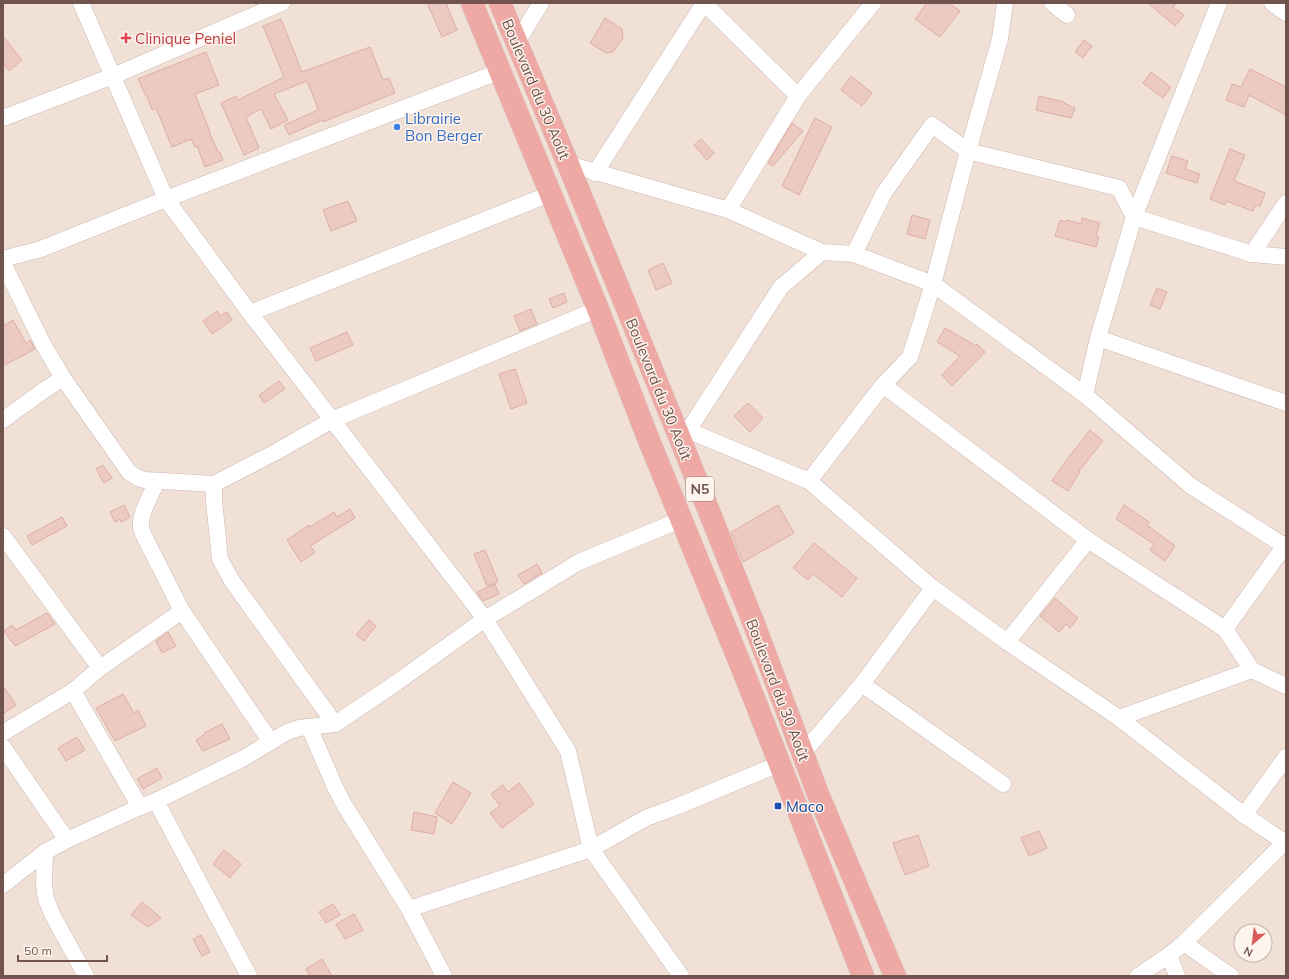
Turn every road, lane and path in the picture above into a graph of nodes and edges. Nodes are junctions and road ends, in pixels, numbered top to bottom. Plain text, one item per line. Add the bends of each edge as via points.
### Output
1 (80, 3) edge
2 (282, 3) edge
3 (472, 3) edge
4 (500, 3) edge
5 (541, 3) edge
6 (704, 3) edge
7 (873, 3) edge
8 (1006, 3) edge
9 (1052, 3) edge
10 (1219, 3) edge
11 (1272, 3) edge
12 (1286, 13) edge
13 (1067, 15) dead end
14 (516, 44) junction
15 (501, 71) junction
16 (113, 76) junction
17 (798, 96) junction
18 (3, 118) edge
19 (968, 151) junction
20 (568, 164) junction
21 (595, 173) junction
22 (550, 194) junction
23 (166, 199) junction
24 (1286, 203) edge
25 (728, 210) junction
26 (1134, 217) junction
27 (822, 252) junction
28 (854, 254) junction
29 (1252, 254) junction
30 (1286, 257) edge
31 (3, 259) edge
32 (3, 263) edge
33 (933, 284) junction
34 (598, 309) junction
35 (250, 313) junction
36 (1098, 338) junction
37 (63, 378) junction
38 (883, 385) junction
39 (1085, 395) junction
40 (1286, 403) edge
41 (3, 420) edge
42 (332, 420) junction
43 (684, 436) junction
44 (809, 481) junction
45 (157, 482) junction
46 (214, 484) junction
47 (680, 520) junction
48 (3, 536) edge
49 (1088, 540) junction
50 (1286, 546) edge
51 (933, 588) junction
52 (182, 611) junction
53 (485, 619) junction
54 (1226, 629) junction
55 (1007, 642) junction
56 (100, 668) junction
57 (1252, 670) junction
58 (862, 684) junction
59 (1286, 686) edge
60 (73, 691) junction
61 (1118, 718) junction
62 (335, 724) junction
63 (309, 728) junction
64 (3, 733) edge
65 (271, 742) junction
66 (3, 747) edge
67 (802, 753) junction
68 (1286, 757) edge
69 (779, 764) junction
70 (1003, 784) dead end
71 (156, 801) junction
72 (140, 807) junction
73 (1244, 814) junction
74 (67, 840) junction
75 (1285, 842) edge
76 (591, 849) junction
77 (45, 852) junction
78 (3, 884) edge
79 (408, 910) junction
80 (1184, 943) junction
81 (1169, 955) junction
82 (86, 976) edge
83 (249, 976) edge
84 (444, 976) edge
85 (682, 976) edge
86 (863, 976) edge
87 (895, 976) edge
88 (1138, 976) edge
89 (1177, 976) edge
90 (1232, 976) edge

1 - 16 street
2 - 16 street
3 - 15 highway, Boulevard du 30 Août / N5
4 - 14 highway, Boulevard du 30 Août / N5
5 - 14 street
6 - 17 street
6 - 21 street
7 - 17 street
8 - 19 street via 1000,39
9 - 13 street
10 - 26 street
11 - 12 street
14 - 20 highway, Boulevard du 30 Août / N5
15 - 22 highway, Boulevard du 30 Août / N5
15 - 23 street
16 - 18 street
16 - 23 street
17 - 25 street
19 - 26 street via 1119,188
19 - 28 street via 932,125 884,193
19 - 33 street
20 - 21 street
20 - 43 highway, Boulevard du 30 Août / N5
21 - 25 street
22 - 34 highway, Boulevard du 30 Août / N5
22 - 35 street
23 - 31 street via 41,249
23 - 35 street
24 - 29 street
25 - 27 street
26 - 29 street
26 - 36 street
27 - 28 street
27 - 43 street via 781,287
28 - 33 street
29 - 30 street
32 - 37 street via 42,344
33 - 38 street via 910,357
33 - 39 street
34 - 42 street
34 - 47 highway, Boulevard du 30 Août / N5
35 - 42 street
36 - 39 street
36 - 40 street
37 - 41 street
37 - 45 street via 129,472 138,478
38 - 44 street
38 - 49 street
39 - 50 street via 1191,486
42 - 46 street
42 - 53 street
43 - 44 street
43 - 67 highway, Boulevard du 30 Août / N5
44 - 51 street
45 - 46 street
45 - 52 street via 141,527
46 - 62 street via 220,559 232,581
47 - 53 street via 579,562
47 - 69 highway, Boulevard du 30 Août / N5
48 - 56 street
49 - 54 street
49 - 55 street
50 - 54 street
51 - 55 street
51 - 58 street
52 - 56 street
52 - 65 street
53 - 62 street
53 - 76 street via 568,751
54 - 57 street
55 - 61 street
56 - 60 street
57 - 59 street
57 - 61 street
58 - 67 street
58 - 70 street
60 - 64 street
60 - 72 street
61 - 73 street
62 - 63 street
63 - 65 street via 293,729
63 - 79 street via 345,806
65 - 71 street
66 - 74 street
67 - 87 highway, Boulevard du 30 Août / N5
68 - 73 street
69 - 76 street via 646,818
69 - 86 highway, Boulevard du 30 Août / N5
71 - 72 street
71 - 83 street
72 - 74 street
73 - 75 street
74 - 77 street
75 - 80 street
76 - 79 street
76 - 85 street
77 - 78 street
77 - 82 street via 46,899
79 - 84 street
80 - 81 street
80 - 90 street
81 - 88 street
81 - 89 street

